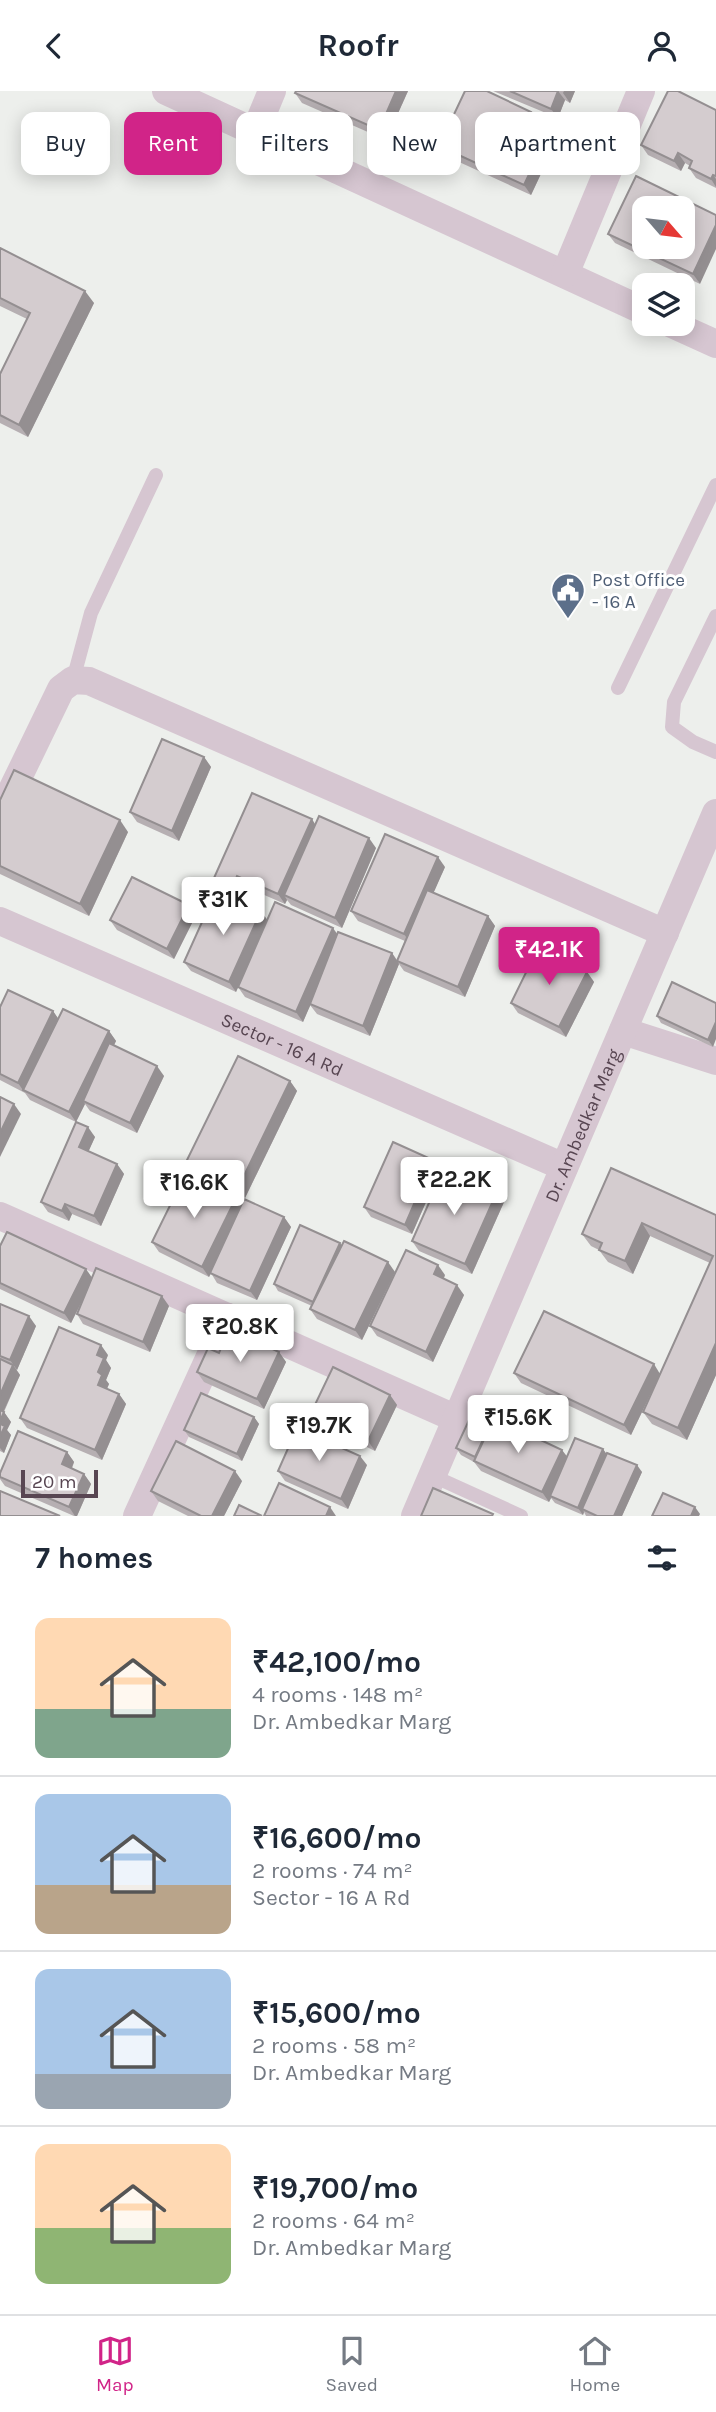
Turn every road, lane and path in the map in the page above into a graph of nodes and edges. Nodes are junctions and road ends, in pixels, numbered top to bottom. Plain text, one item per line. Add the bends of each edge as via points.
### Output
1 (166, 91) edge
2 (272, 91) edge
3 (641, 91) edge
4 (263, 112) edge
5 (236, 123) edge
6 (348, 175) edge
7 (565, 275) junction
8 (632, 306) edge
9 (695, 334) edge
10 (716, 344) edge
11 (156, 475) dead end
12 (716, 485) edge
13 (716, 616) edge
14 (74, 680) junction
15 (618, 688) dead end
16 (716, 752) edge
17 (716, 813) edge
18 (0, 815) edge
19 (0, 921) edge
20 (665, 933) junction
21 (623, 1031) junction
22 (716, 1061) edge
23 (565, 1167) junction
24 (1, 1219) edge
25 (228, 1317) junction
26 (457, 1419) junction
27 (433, 1476) junction
28 (137, 1516) edge
29 (415, 1516) edge
30 (521, 1516) edge

1 - 5 street
2 - 4 street
3 - 7 street
6 - 7 street
7 - 8 street
9 - 10 street
11 - 14 lane via 91,613
12 - 15 lane
13 - 16 lane via 674,702 672,727
14 - 18 street via 61,689 46,716
14 - 20 street via 89,681 150,704
17 - 20 street, Dr. Ambedkar Marg
19 - 23 street, Sector - 16 A Rd
20 - 21 street, Dr. Ambedkar Marg
21 - 22 street
21 - 23 street, Dr. Ambedkar Marg
23 - 26 street, Dr. Ambedkar Marg
24 - 25 street
25 - 26 street
25 - 28 street
26 - 27 street, Dr. Ambedkar Marg
27 - 29 street, Dr. Ambedkar Marg
27 - 30 lane

